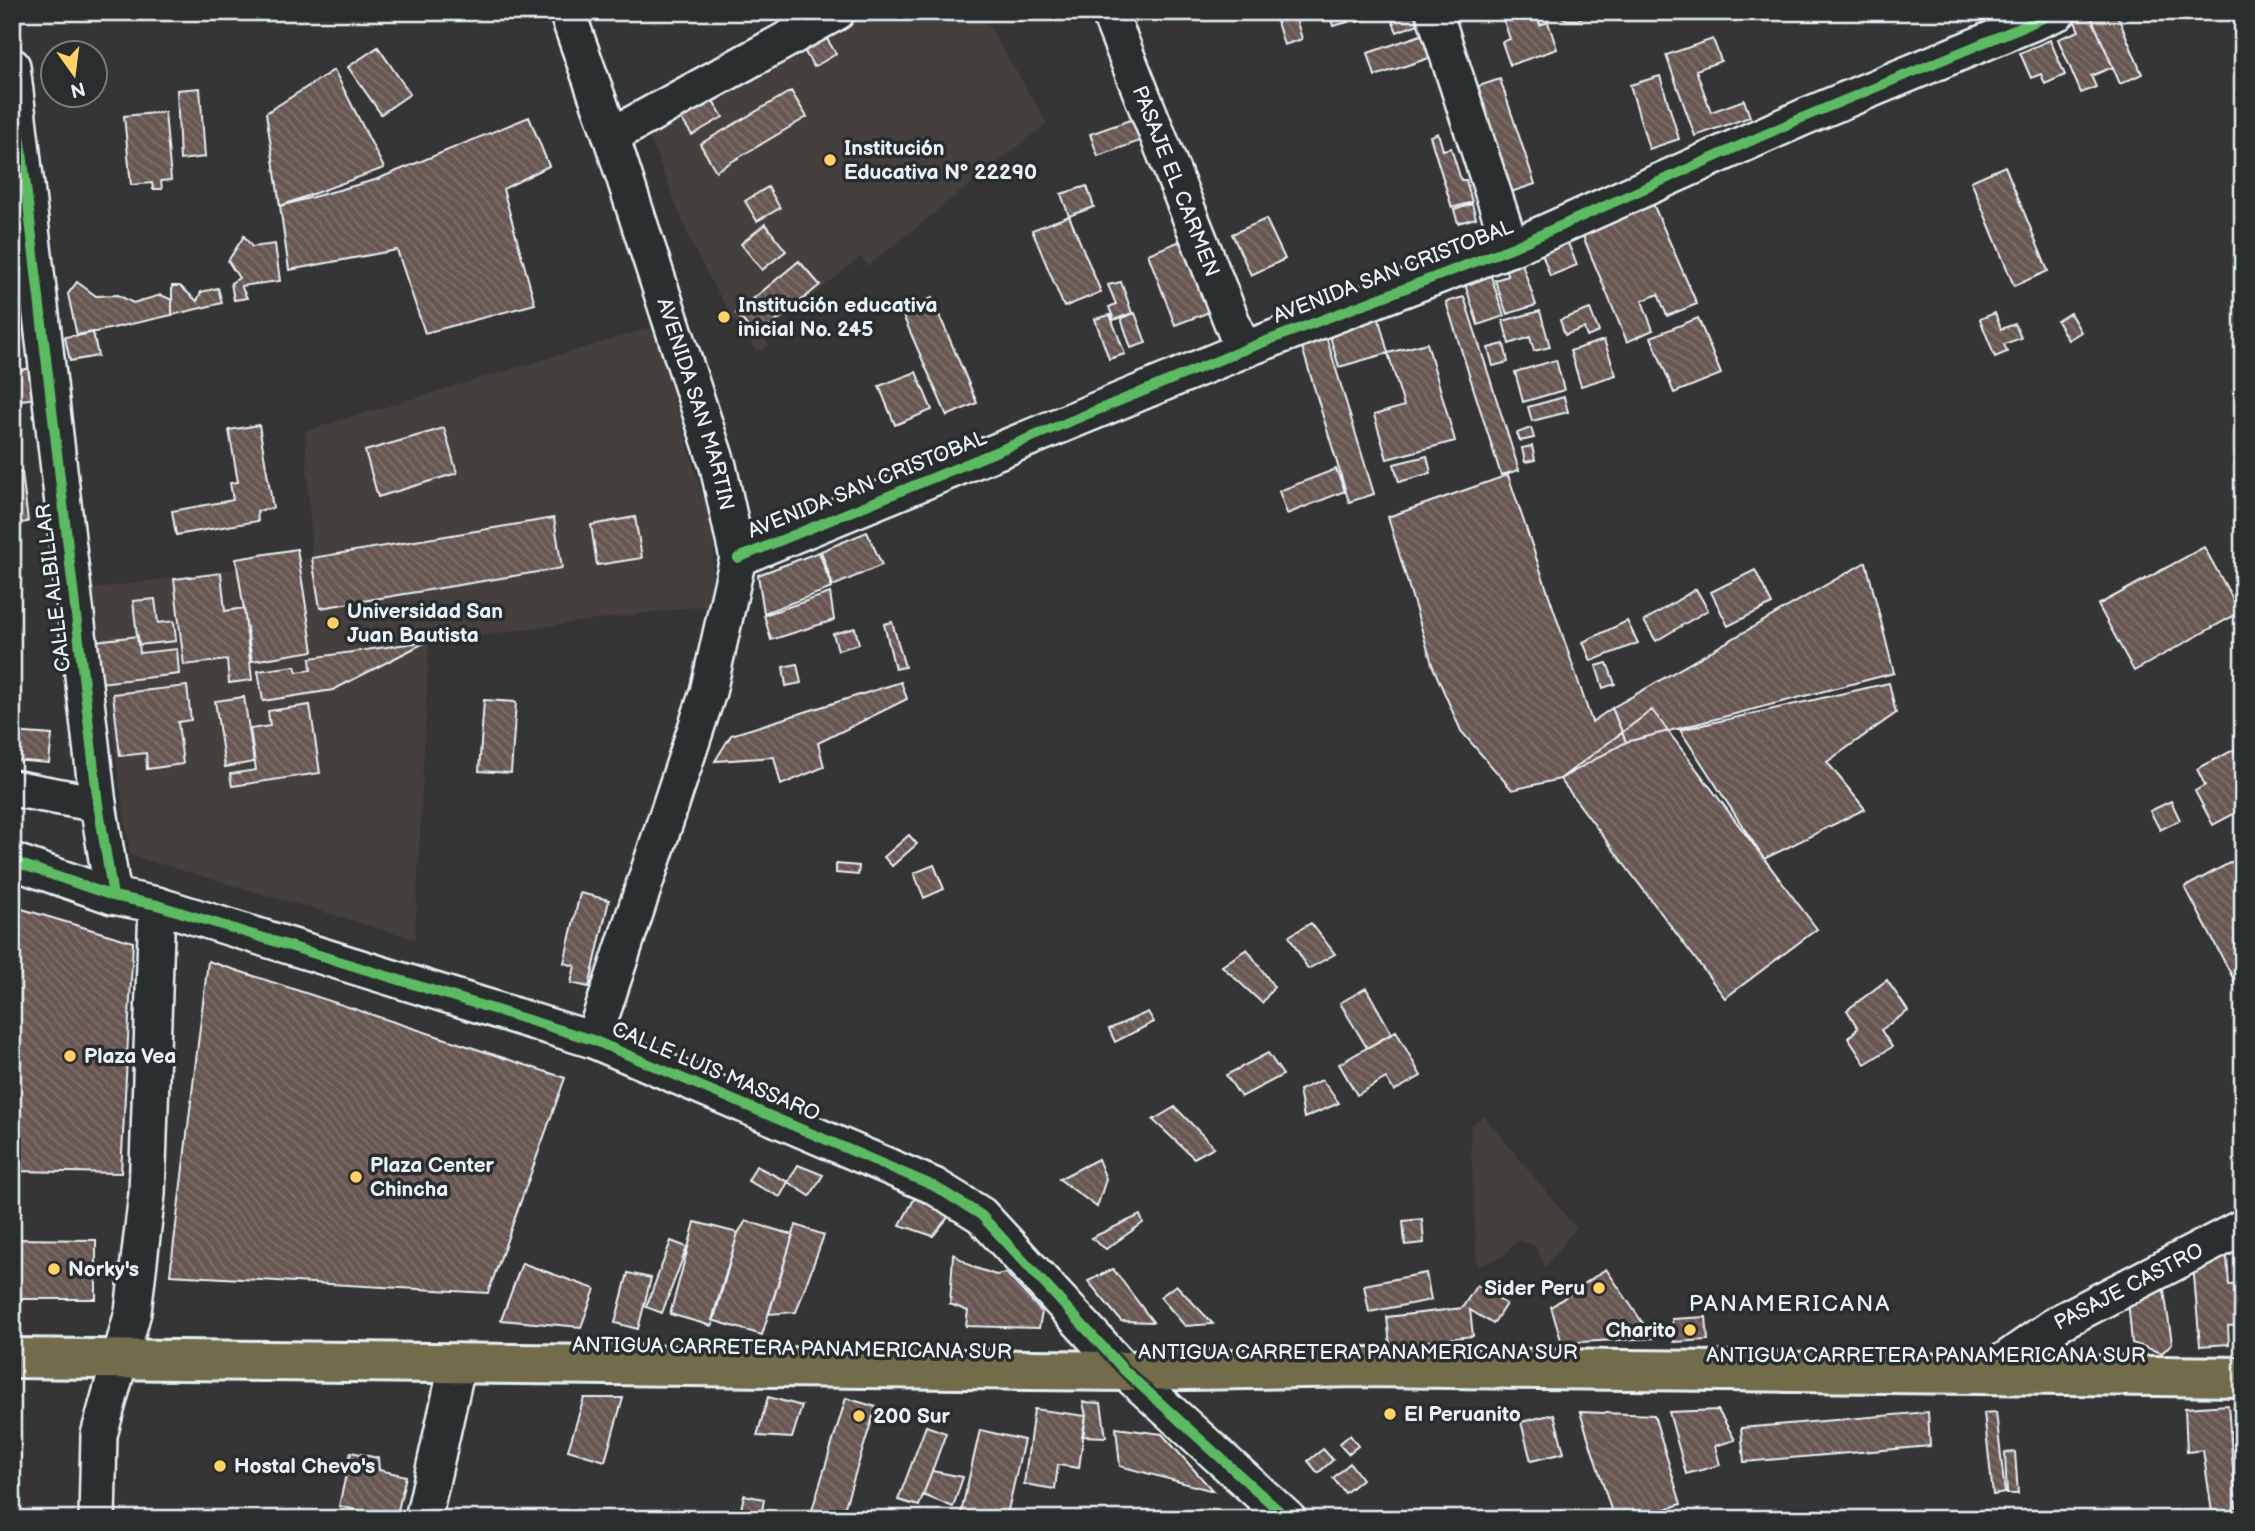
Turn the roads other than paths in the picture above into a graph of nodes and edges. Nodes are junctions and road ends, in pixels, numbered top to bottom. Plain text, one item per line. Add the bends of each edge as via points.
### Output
1 (567, 12) edge
2 (837, 12) edge
3 (1109, 12) edge
4 (1434, 12) edge
5 (2058, 12) edge
6 (12, 66) edge
7 (611, 136) junction
8 (1511, 248) junction
9 (23, 276) edge
10 (1242, 350) junction
11 (738, 558) junction
12 (12, 788) edge
13 (98, 804) junction
14 (12, 861) edge
15 (113, 895) junction
16 (157, 905) junction
17 (593, 1040) junction
18 (2243, 1227) edge
19 (12, 1358) edge
20 (122, 1359) junction
21 (457, 1362) junction
22 (1125, 1371) junction
23 (1984, 1375) junction
24 (2243, 1377) edge
25 (97, 1519) edge
26 (423, 1519) edge
27 (1288, 1519) edge

1 - 7 street, AVENIDA SAN MARTIN
2 - 7 street
3 - 10 street, PASAJE EL CARMEN
4 - 8 street
5 - 8 street, AVENIDA SAN CRISTOBAL via 1804,117
6 - 9 street, CALLE ALBILLAR
7 - 11 street, AVENIDA SAN MARTIN via 718,466
8 - 10 street, AVENIDA SAN CRISTOBAL
9 - 13 street, CALLE ALBILLAR
10 - 11 street, AVENIDA SAN CRISTOBAL
11 - 17 street, AVENIDA SAN MARTIN via 708,692
12 - 13 street
13 - 15 street, CALLE ALBILLAR
14 - 15 street, CALLE LUIS MASSARO
15 - 16 street, CALLE LUIS MASSARO
16 - 17 street, CALLE LUIS MASSARO
16 - 20 street via 147,1194 133,1312
17 - 22 street, CALLE LUIS MASSARO via 946,1193 981,1216
18 - 23 street, PASAJE CASTRO via 2058,1323
19 - 20 highway, ANTIGUA CARRETERA PANAMERICANA SUR
20 - 21 highway, ANTIGUA CARRETERA PANAMERICANA SUR
20 - 25 street via 99,1435
21 - 22 highway, ANTIGUA CARRETERA PANAMERICANA SUR
21 - 26 street
22 - 23 highway, ANTIGUA CARRETERA PANAMERICANA SUR via 1363,1367
22 - 27 street, CALLE LUIS MASSARO
23 - 24 highway, ANTIGUA CARRETERA PANAMERICANA SUR

